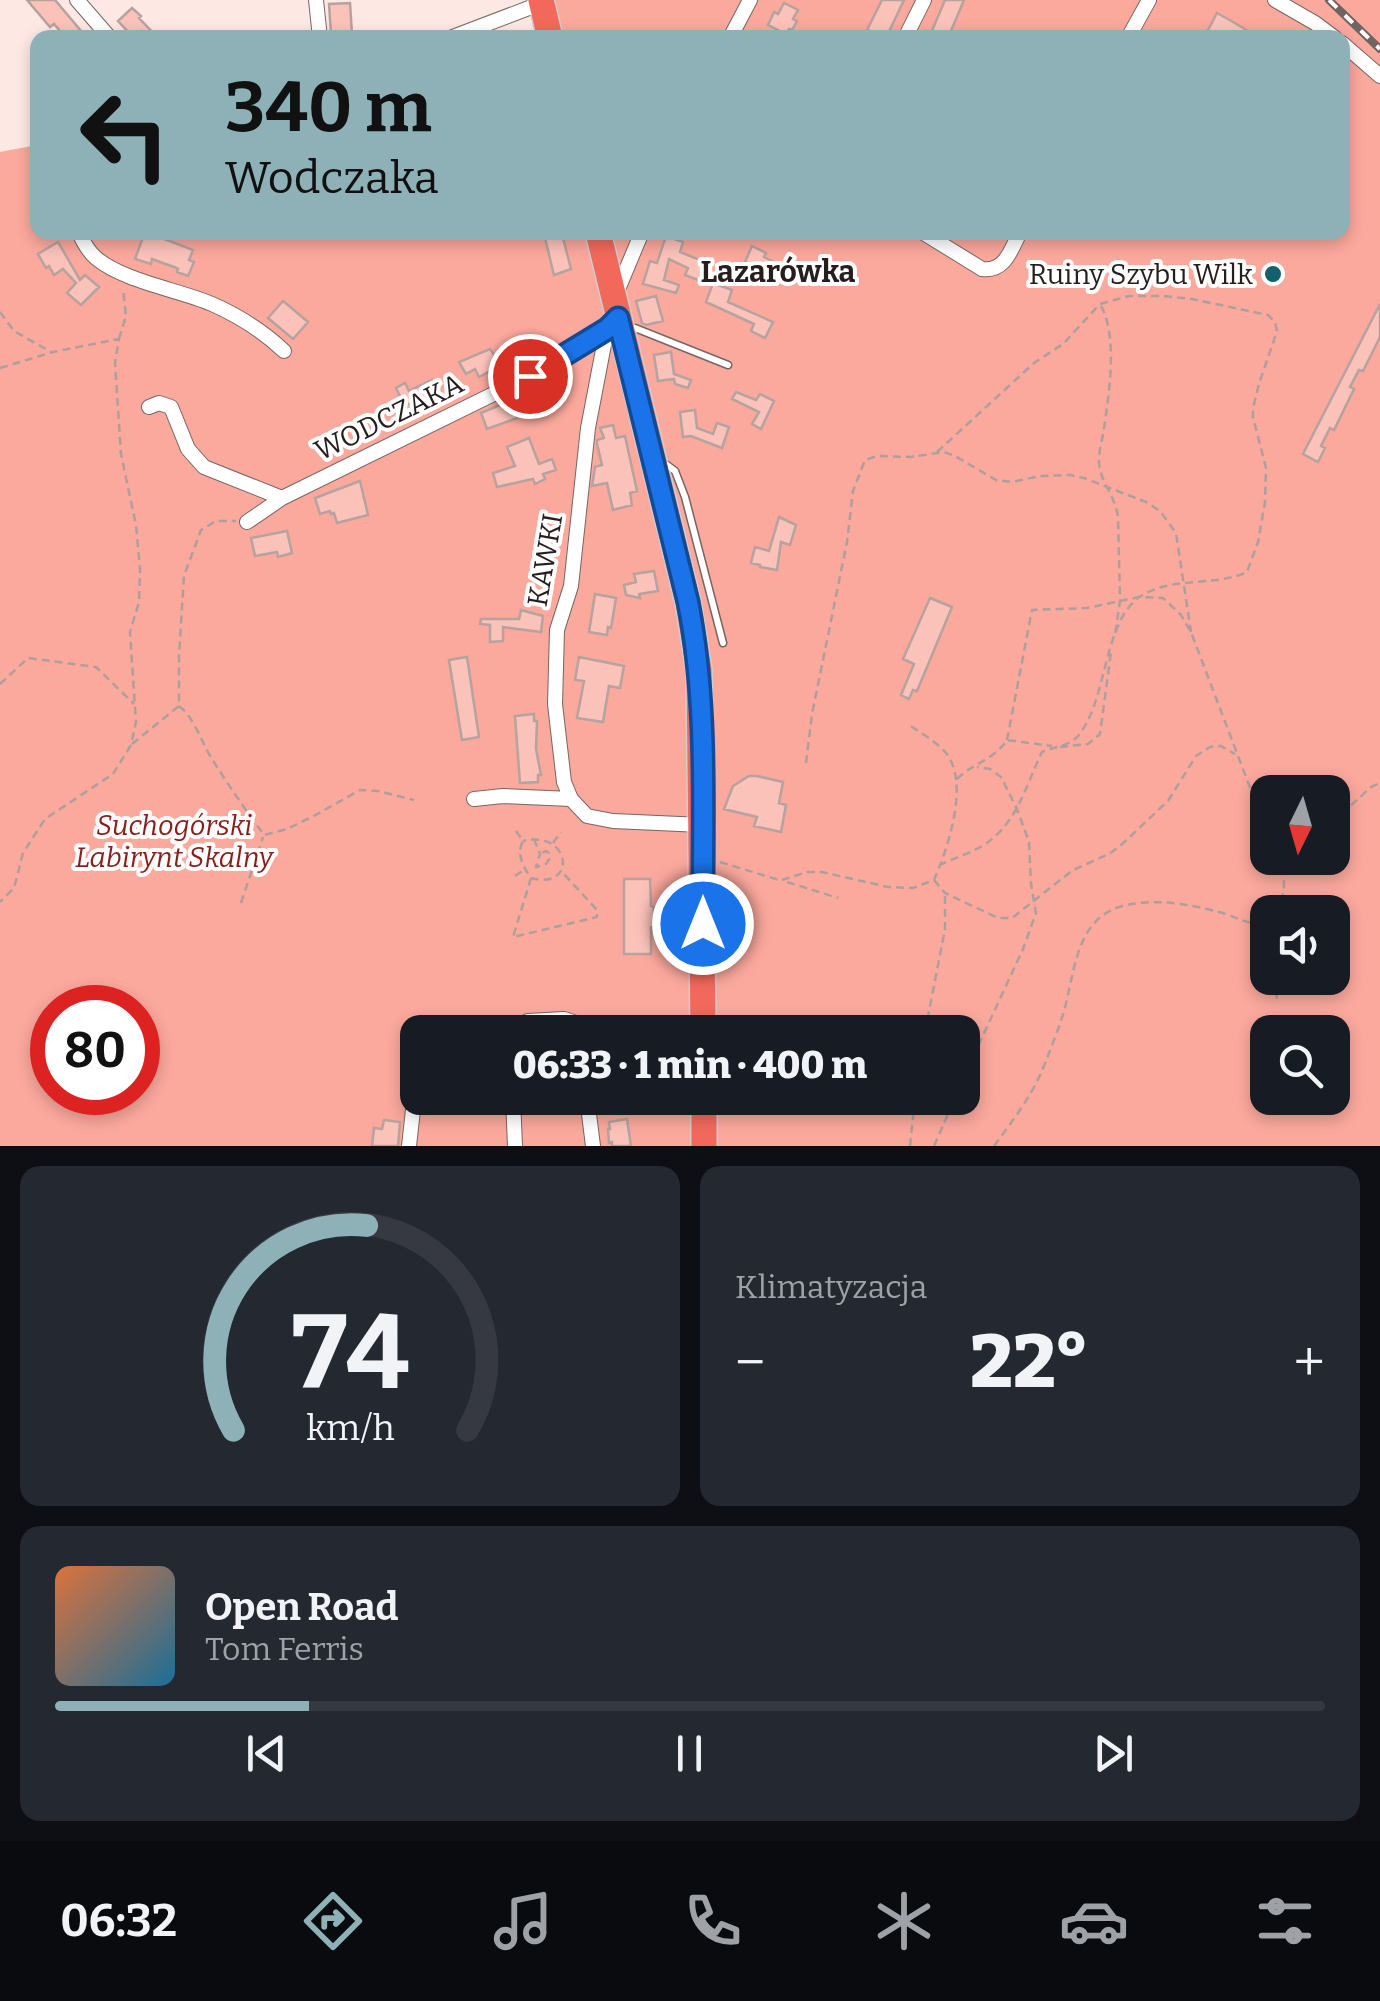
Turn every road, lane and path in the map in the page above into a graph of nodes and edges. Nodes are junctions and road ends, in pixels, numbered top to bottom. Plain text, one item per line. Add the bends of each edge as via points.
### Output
1 (77, 0) edge
2 (316, 0) edge
3 (750, 0) edge
4 (924, 0) edge
5 (1149, 0) edge
6 (1275, 0) edge
7 (541, 1) edge
8 (103, 30) edge
9 (319, 30) edge
10 (470, 30) edge
11 (548, 30) edge
12 (734, 30) edge
13 (909, 30) edge
14 (1132, 30) edge
15 (1325, 30) edge
16 (1350, 51) edge
17 (1380, 76) edge
18 (82, 240) edge
19 (600, 240) edge
20 (639, 240) edge
21 (935, 240) edge
22 (1016, 240) edge
23 (125, 273) junction
24 (612, 291) junction
25 (1100, 304) junction
26 (0, 312) edge
27 (616, 327) junction
28 (119, 339) junction
29 (284, 351) dead end
30 (53, 352) junction
31 (728, 366) dead end
32 (0, 368) edge
33 (149, 407) dead end
34 (936, 452) junction
35 (653, 463) junction
36 (1110, 489) junction
37 (282, 498) junction
38 (247, 522) joint
39 (1184, 583) junction
40 (1139, 597) junction
41 (1120, 601) junction
42 (1191, 632) junction
43 (723, 642) dead end
44 (1113, 642) junction
45 (0, 684) edge
46 (135, 706) junction
47 (180, 706) junction
48 (908, 725) dead end
49 (1006, 740) junction
50 (131, 744) junction
51 (1054, 746) junction
52 (1236, 755) junction
53 (806, 764) dead end
54 (977, 767) junction
55 (957, 778) junction
56 (1380, 783) edge
57 (1250, 790) edge
58 (474, 799) dead end
59 (572, 799) junction
60 (414, 800) dead end
61 (1350, 806) edge
62 (1018, 809) junction
63 (702, 825) junction
64 (516, 831) dead end
65 (561, 832) dead end
66 (264, 836) junction
67 (534, 839) junction
68 (523, 841) junction
69 (554, 845) junction
70 (550, 852) junction
71 (540, 854) junction
72 (702, 858) junction
73 (940, 866) junction
74 (536, 868) junction
75 (525, 869) junction
76 (562, 872) junction
77 (530, 874) junction
78 (515, 876) dead end
79 (782, 880) junction
80 (934, 880) junction
81 (945, 893) junction
82 (838, 898) dead end
83 (1035, 900) junction
84 (0, 902) edge
85 (241, 903) dead end
86 (1250, 924) edge
87 (1277, 995) edge
88 (1278, 999) dead end
89 (703, 1015) edge
90 (928, 1015) edge
91 (980, 1042) edge
92 (412, 1115) edge
93 (514, 1115) edge
94 (589, 1115) edge
95 (704, 1115) edge
96 (913, 1115) edge
97 (948, 1115) edge
98 (409, 1146) edge
99 (515, 1146) edge
100 (593, 1146) edge
101 (704, 1146) edge
102 (910, 1146) edge
103 (934, 1146) edge
104 (994, 1146) edge

1 - 8 street
2 - 9 street
3 - 12 street
4 - 13 street
5 - 14 street
6 - 15 street
7 - 10 street
7 - 11 highway
16 - 17 street
18 - 23 street via 96,258
19 - 24 highway
20 - 24 street via 620,287
21 - 22 street via 990,270 1003,264
23 - 28 path
23 - 29 street via 214,305 265,332
24 - 27 highway
25 - 34 path
25 - 36 path via 1111,348 1099,458 1100,476
25 - 39 path via 1129,296 1192,298 1268,315 1278,330 1253,408 1266,468 1252,564 1235,578
26 - 30 path via 14,331
27 - 31 lane via 635,328
27 - 35 highway
27 - 37 street, WODCZAKA
27 - 59 street, KAWKI via 588,428 571,586 557,630 555,704
28 - 30 path
28 - 46 path via 121,454 140,568 130,632
30 - 32 path
33 - 37 street via 171,407 188,449 204,467
34 - 36 path via 996,480 1070,475
34 - 53 path via 865,460 853,491
35 - 43 lane via 675,470
35 - 63 highway via 698,660
36 - 39 path via 1146,502 1170,522
36 - 41 path via 1118,516
37 - 38 street, WODCZAKA
38 - 47 path via 216,520 201,530 184,576
39 - 40 path
39 - 42 path
40 - 41 path
40 - 42 path via 1163,598
40 - 44 path
41 - 44 path
41 - 49 path via 1032,610
42 - 52 path
44 - 51 path via 1091,714 1075,740
44 - 51 path via 1100,734 1088,744
45 - 46 path via 28,658 96,667
46 - 50 path
47 - 50 path
47 - 66 path
48 - 55 path via 944,750
49 - 51 path
49 - 54 path
50 - 84 path via 113,774 45,818 22,853 14,888
51 - 62 path via 1042,752
52 - 57 path
52 - 83 path via 1220,746 1196,756 1168,801 1120,846
54 - 55 path
54 - 62 path via 1001,777
55 - 73 path
56 - 61 path
58 - 59 street
59 - 63 street via 586,816
60 - 66 path via 360,790
62 - 73 path via 1002,832
62 - 83 path via 1030,842
63 - 72 highway
64 - 68 path
65 - 69 path
66 - 85 path
67 - 68 path
67 - 69 path
67 - 71 path
68 - 75 path
69 - 70 path
69 - 76 path
70 - 71 path
70 - 74 path
71 - 74 path
72 - 79 path
72 - 89 highway
73 - 80 path
74 - 77 path
75 - 77 path
75 - 78 path
76 - 77 path via 551,880
76 - 77 path via 598,917 513,937
79 - 80 path via 822,872 913,888
79 - 82 path
80 - 81 path
81 - 83 path via 998,918 1012,918
81 - 90 path
83 - 91 path via 1022,950
86 - 104 path via 1165,902 1135,903 1099,917 1074,962 1045,1064
87 - 88 path
92 - 98 street
93 - 99 street
94 - 100 street
95 - 101 highway
96 - 102 path
97 - 103 path

